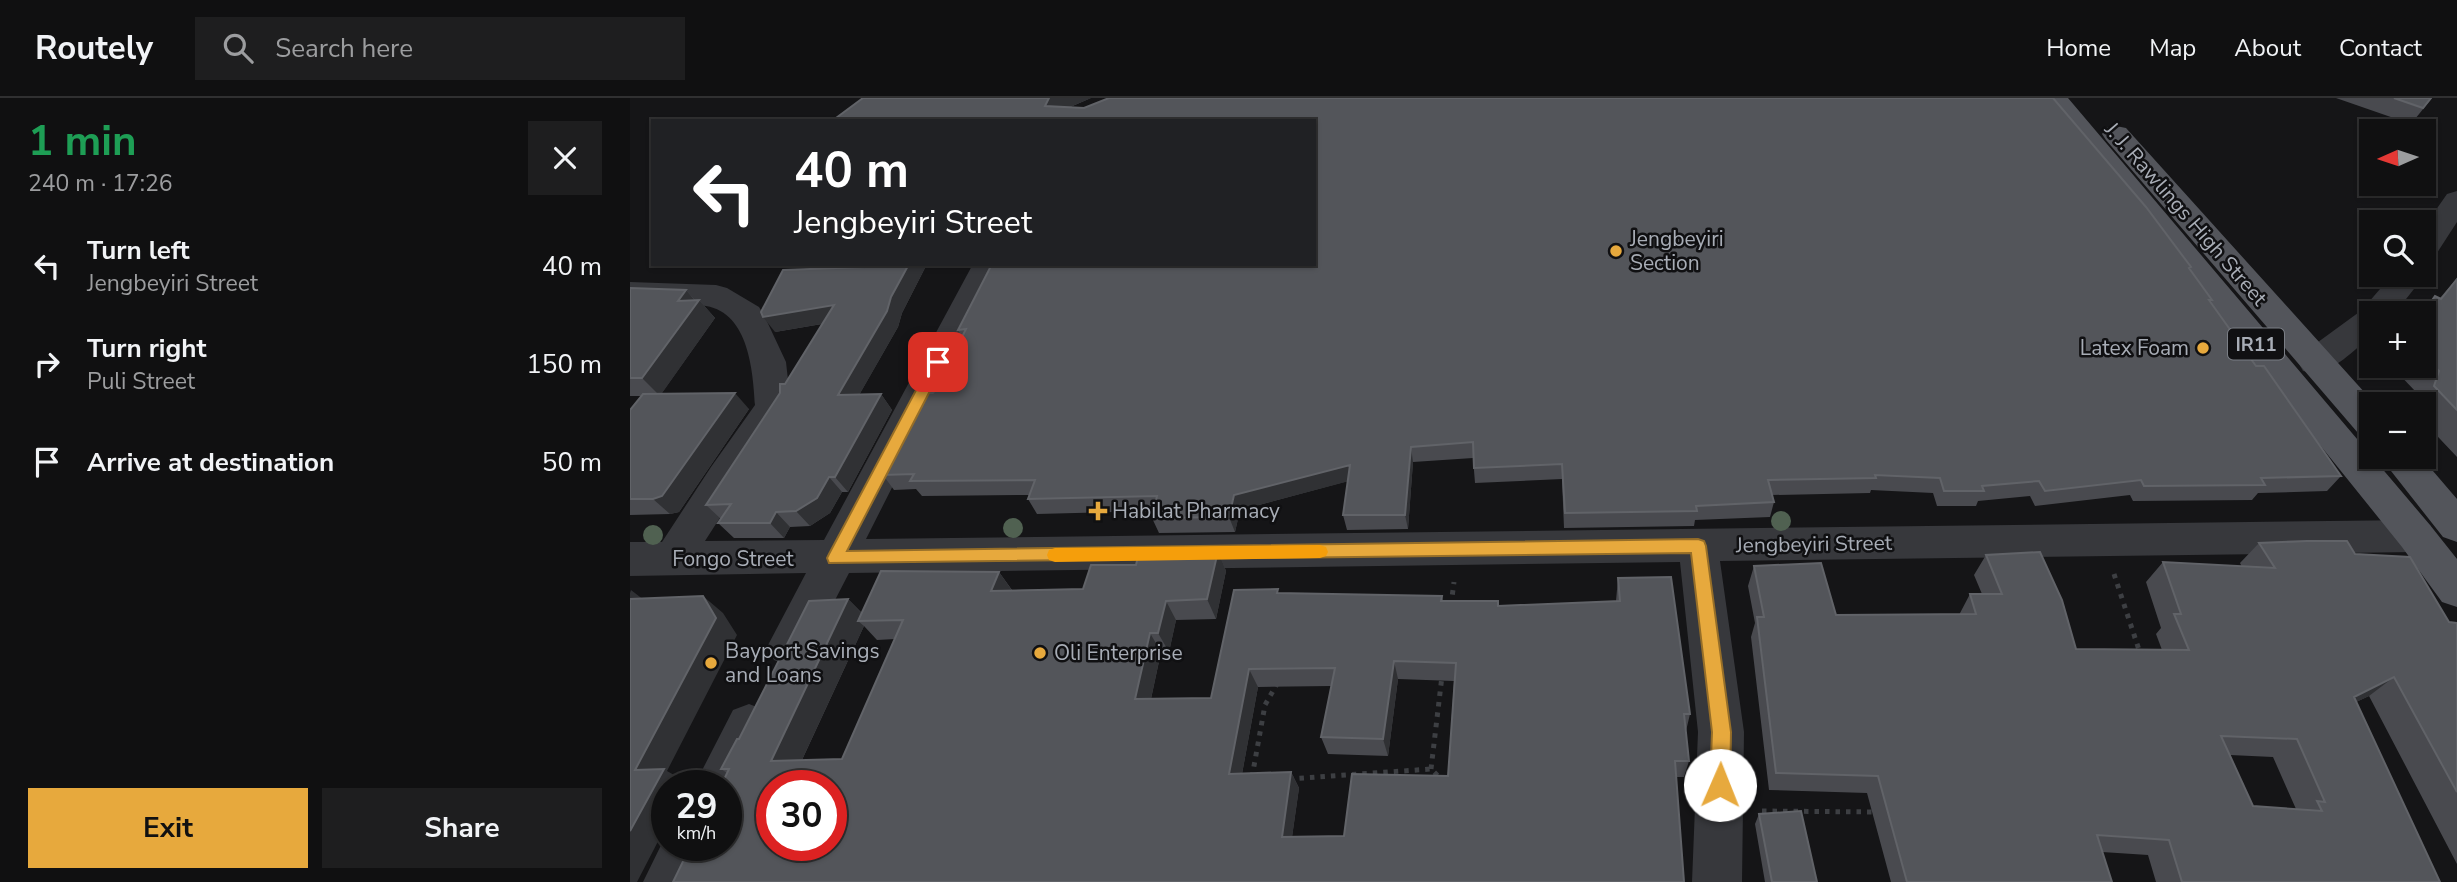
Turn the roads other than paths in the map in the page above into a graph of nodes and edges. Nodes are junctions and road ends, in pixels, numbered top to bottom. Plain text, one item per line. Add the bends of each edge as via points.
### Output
1 (2054, 98) edge
2 (2085, 98) edge
3 (2457, 200) edge
4 (2436, 231) edge
5 (988, 266) edge
6 (2399, 287) edge
7 (630, 293) edge
8 (2387, 301) edge
9 (2359, 328) edge
10 (2315, 362) junction
11 (2359, 411) edge
12 (2409, 469) edge
13 (2457, 526) edge
14 (2416, 536) junction
15 (1698, 546) junction
16 (835, 558) junction
17 (630, 559) edge
18 (674, 559) junction
19 (2457, 590) edge
20 (726, 770) edge
21 (679, 861) edge
22 (668, 882) edge
23 (1717, 882) edge

1 - 14 main road, J. J. Rawlings High Street / IR11
2 - 10 main road, J. J. Rawlings High Street / IR11
3 - 4 street
5 - 16 street
6 - 8 street
7 - 18 street via 716,296 747,315 769,362 773,407
9 - 10 street
10 - 11 main road, J. J. Rawlings High Street / IR11
12 - 13 main road
14 - 15 street, Jengbeyiri Street
14 - 19 main road, J. J. Rawlings High Street / IR11
15 - 16 street, Jengbeyiri Street
15 - 23 street via 1721,732
16 - 18 street, Fongo Street
16 - 20 street
17 - 18 street, Fongo Street
21 - 22 street

